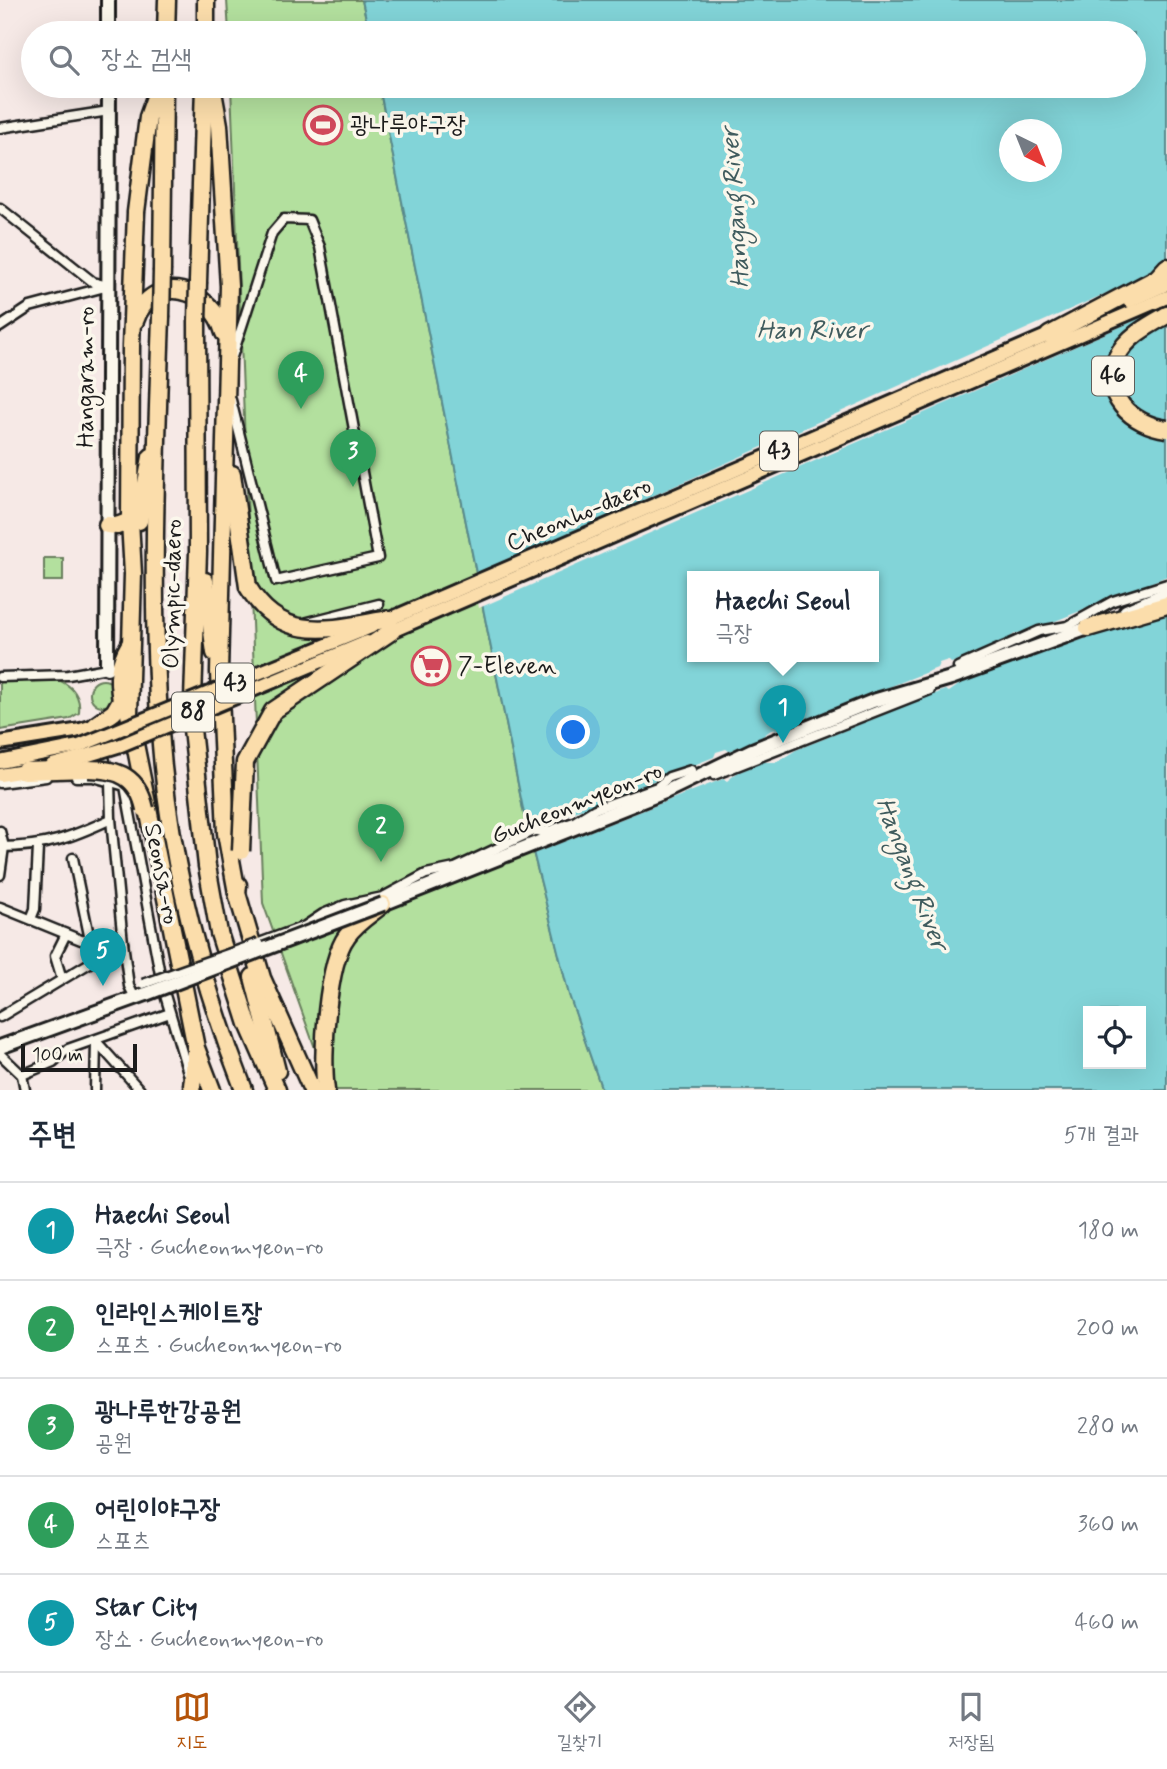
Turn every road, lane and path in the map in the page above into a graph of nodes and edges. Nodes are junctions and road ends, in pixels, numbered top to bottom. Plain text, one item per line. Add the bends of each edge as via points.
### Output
1 (108, 0) edge
2 (167, 0) edge
3 (206, 0) edge
4 (108, 21) edge
5 (166, 21) edge
6 (206, 21) edge
7 (109, 98) edge
8 (157, 98) edge
9 (162, 98) edge
10 (204, 98) edge
11 (214, 98) edge
12 (109, 111) junction
13 (0, 128) edge
14 (0, 208) edge
15 (1167, 267) edge
16 (1167, 284) edge
17 (108, 286) junction
18 (1167, 297) edge
19 (1167, 315) edge
20 (0, 327) edge
21 (1049, 335) junction
22 (225, 339) junction
23 (131, 346) junction
24 (226, 378) junction
25 (157, 428) junction
26 (1167, 429) edge
27 (227, 444) junction
28 (130, 521) junction
29 (107, 525) junction
30 (198, 552) junction
31 (133, 574) junction
32 (1167, 584) edge
33 (1167, 593) edge
34 (379, 604) dead end
35 (1167, 605) edge
36 (391, 625) junction
37 (1088, 628) junction
38 (278, 629) dead end
39 (132, 639) junction
40 (958, 667) dead end
41 (112, 672) junction
42 (219, 672) junction
43 (0, 677) edge
44 (962, 678) dead end
45 (125, 707) junction
46 (96, 725) junction
47 (0, 743) edge
48 (83, 758) junction
49 (0, 762) edge
50 (691, 770) dead end
51 (24, 771) joint
52 (0, 775) edge
53 (696, 782) dead end
54 (0, 783) edge
55 (118, 784) junction
56 (148, 810) junction
57 (111, 819) junction
58 (1, 831) edge
59 (2, 847) edge
60 (38, 847) junction
61 (73, 858) dead end
62 (0, 875) edge
63 (238, 898) junction
64 (383, 904) junction
65 (0, 907) edge
66 (31, 919) junction
67 (66, 934) junction
68 (90, 940) junction
69 (123, 943) junction
70 (62, 979) junction
71 (141, 992) junction
72 (170, 1013) junction
73 (0, 1017) edge
74 (96, 1041) junction
75 (0, 1047) edge
76 (197, 1048) junction
77 (0, 1054) edge
78 (22, 1075) junction
79 (193, 1088) edge
80 (25, 1090) edge
81 (95, 1090) edge
82 (140, 1090) edge
83 (212, 1090) edge
84 (244, 1090) edge
85 (280, 1090) edge
86 (312, 1090) edge
87 (326, 1090) edge

1 - 4 main road
2 - 5 highway
3 - 6 highway
7 - 12 main road, Hangaram-ro
8 - 23 highway via 148,117 136,212
9 - 25 highway, Olympic-daero / 88, bridge
10 - 30 highway, Olympic-daero / 88, bridge via 197,321
11 - 22 highway via 227,231
12 - 13 street
12 - 17 main road, Hangaram-ro
14 - 17 street via 93,282
15 - 21 highway via 1157,278
16 - 21 main road, Cheonho-daero / 43
17 - 20 street via 30,307
17 - 29 main road, Hangaram-ro
18 - 36 main road, Cheonho-daero / 43
19 - 26 highway, 46, bridge via 1129,340 1116,357 1113,377 1117,400 1129,416 1148,427
21 - 36 main road, Cheonho-daero / 43
22 - 23 highway via 210,305 177,290 160,293 144,304
22 - 24 highway
23 - 28 highway
24 - 24 street via 272,233 284,219 309,220 320,247 378,558 276,581
24 - 27 highway
25 - 31 highway via 140,505
25 - 84 highway, Olympic-daero / 88 via 158,699 163,770 197,947 220,1030
27 - 36 highway, bridge via 248,587 270,615 312,630
27 - 42 highway
28 - 29 highway
28 - 31 highway
29 - 41 main road, Hangaram-ro
30 - 42 highway
30 - 85 highway, Olympic-daero / 88 via 192,729 207,866 223,946 248,1024
31 - 39 highway
32 - 40 street via 1113,601 1068,626 1039,631
33 - 37 main road, Gucheonmyeon-ro
34 - 38 street
35 - 37 highway
36 - 48 main road, Cheonho-daero / 43, bridge
36 - 63 highway, bridge via 273,711 261,729 244,762
37 - 64 main road, Gucheonmyeon-ro via 873,701 752,750 665,792
39 - 41 highway
39 - 45 highway
41 - 43 street
41 - 45 highway
42 - 63 highway via 226,833
44 - 53 street
45 - 46 highway
45 - 56 highway
46 - 47 main road
46 - 55 street
48 - 49 main road, Cheonho-daero / 43
48 - 51 highway
48 - 56 highway, bridge via 130,778
50 - 71 street, bridge via 574,822 534,831 455,868 426,874 383,897 345,905 305,926
51 - 52 main road
54 - 55 street via 93,777
55 - 56 highway
55 - 57 street
55 - 72 street, Seonsa-ro
56 - 76 highway via 174,965 186,995
57 - 60 street via 64,841
57 - 69 street
58 - 59 street
59 - 60 street
59 - 62 street
60 - 66 street
61 - 68 street
63 - 85 highway
63 - 86 highway via 262,978
64 - 71 main road, Gucheonmyeon-ro, bridge
64 - 87 highway via 356,926 341,946 323,1053
65 - 66 street
66 - 67 street
67 - 68 street
67 - 70 street via 55,956
68 - 69 street
69 - 70 street
69 - 71 street via 129,986
70 - 73 street
71 - 75 main road, Gucheonmyeon-ro
72 - 74 street
72 - 79 street, Seonsa-ro
74 - 78 street via 68,1049 53,1062
74 - 81 street
74 - 82 street
76 - 79 highway
76 - 83 highway
77 - 78 street
78 - 80 street

